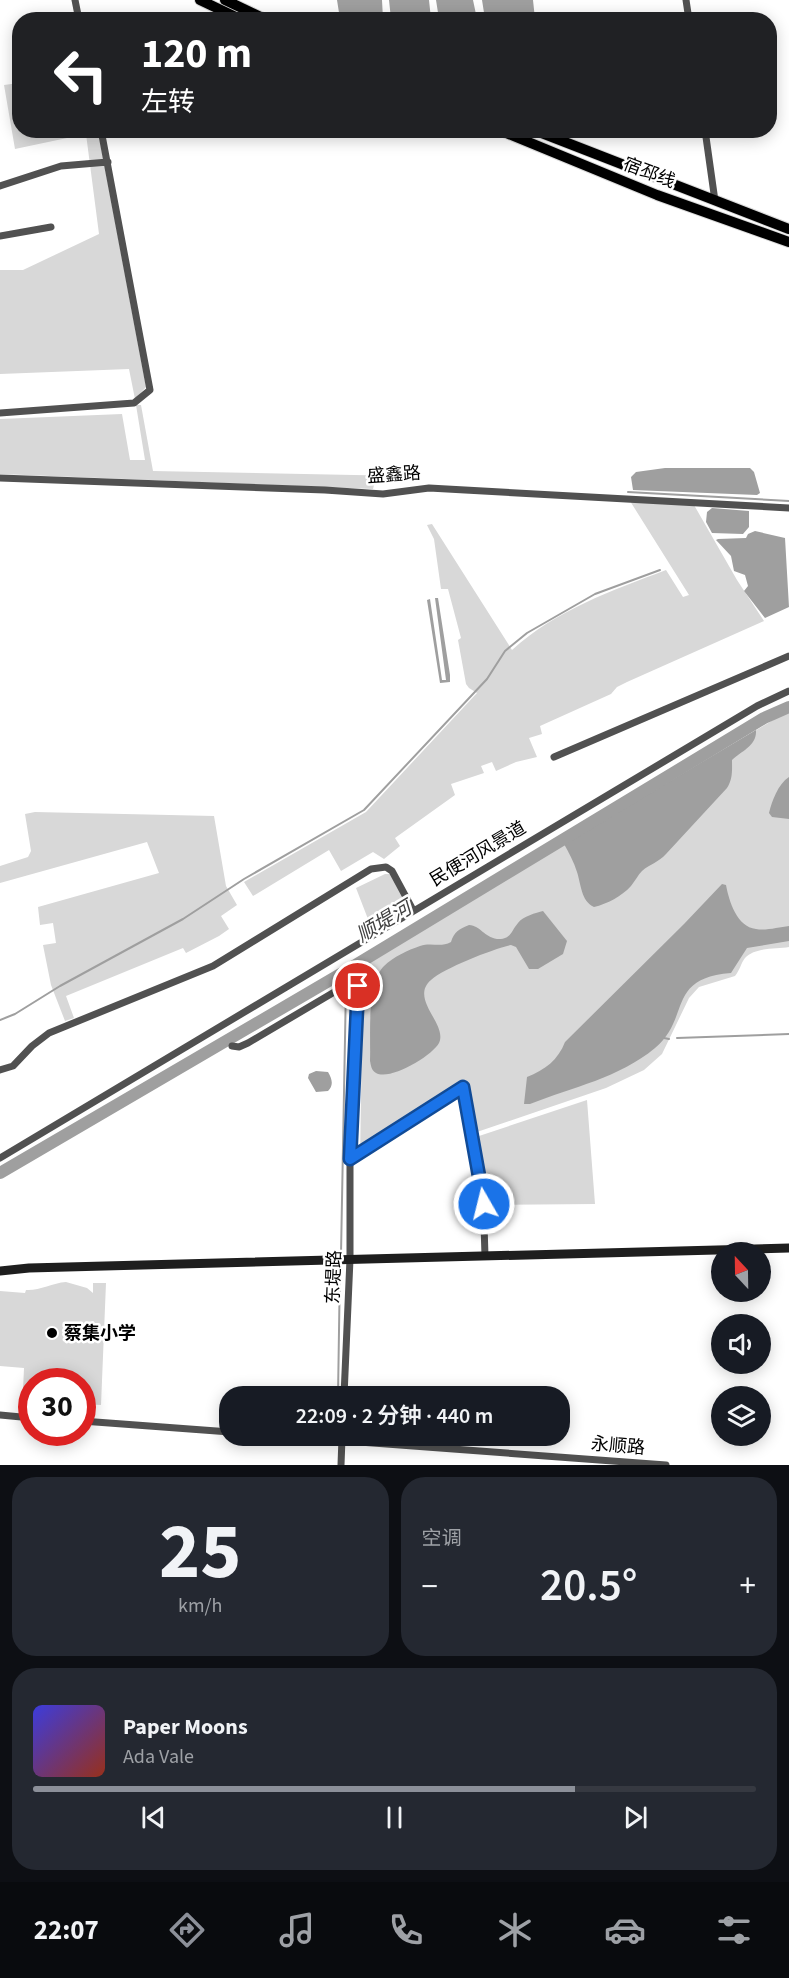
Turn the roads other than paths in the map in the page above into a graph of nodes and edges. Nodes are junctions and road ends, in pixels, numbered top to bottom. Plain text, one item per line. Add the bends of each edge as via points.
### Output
1 (200, 0) edge
2 (225, 0) edge
3 (225, 12) edge
4 (250, 12) edge
5 (103, 138) edge
6 (518, 138) edge
7 (554, 138) edge
8 (706, 138) edge
9 (108, 162) junction
10 (0, 186) edge
11 (715, 201) junction
12 (51, 227) dead end
13 (789, 229) edge
14 (0, 236) edge
15 (789, 243) edge
16 (0, 413) edge
17 (0, 478) edge
18 (789, 507) edge
19 (789, 656) edge
20 (789, 691) edge
21 (554, 757) dead end
22 (412, 910) junction
23 (232, 1046) dead end
24 (0, 1070) edge
25 (0, 1148) edge
26 (1, 1157) edge
27 (350, 1159) junction
28 (789, 1248) edge
29 (485, 1256) junction
30 (350, 1260) junction
31 (0, 1271) edge
32 (344, 1386) edge
33 (0, 1415) edge
34 (18, 1417) edge
35 (96, 1422) edge
36 (219, 1431) edge
37 (342, 1446) edge
38 (438, 1446) edge
39 (341, 1465) edge
40 (666, 1465) edge

1 - 3 main road
2 - 4 main road
5 - 9 street
6 - 15 main road, 宿邳线 via 657,195
7 - 11 main road, 宿邳线
8 - 11 street
9 - 10 street via 61,166
9 - 16 street via 150,390 134,403
11 - 13 main road, 宿邳线
12 - 14 street
17 - 18 street, 盛鑫路 via 383,494 429,488
19 - 21 street
20 - 22 street, 民便河风景道 via 757,706
22 - 24 street via 392,871 386,867 371,869 220,962 49,1033 13,1066
22 - 26 street, 民便河风景道
23 - 27 street, 东堤路 via 248,1043 336,991 358,986
25 - 26 street
27 - 29 street via 463,1087 483,1192
27 - 30 street, 东堤路
28 - 29 street
29 - 30 street
30 - 31 street
30 - 32 street, 东堤路
33 - 34 street
35 - 36 street
37 - 39 street
38 - 40 street, 永顺路

